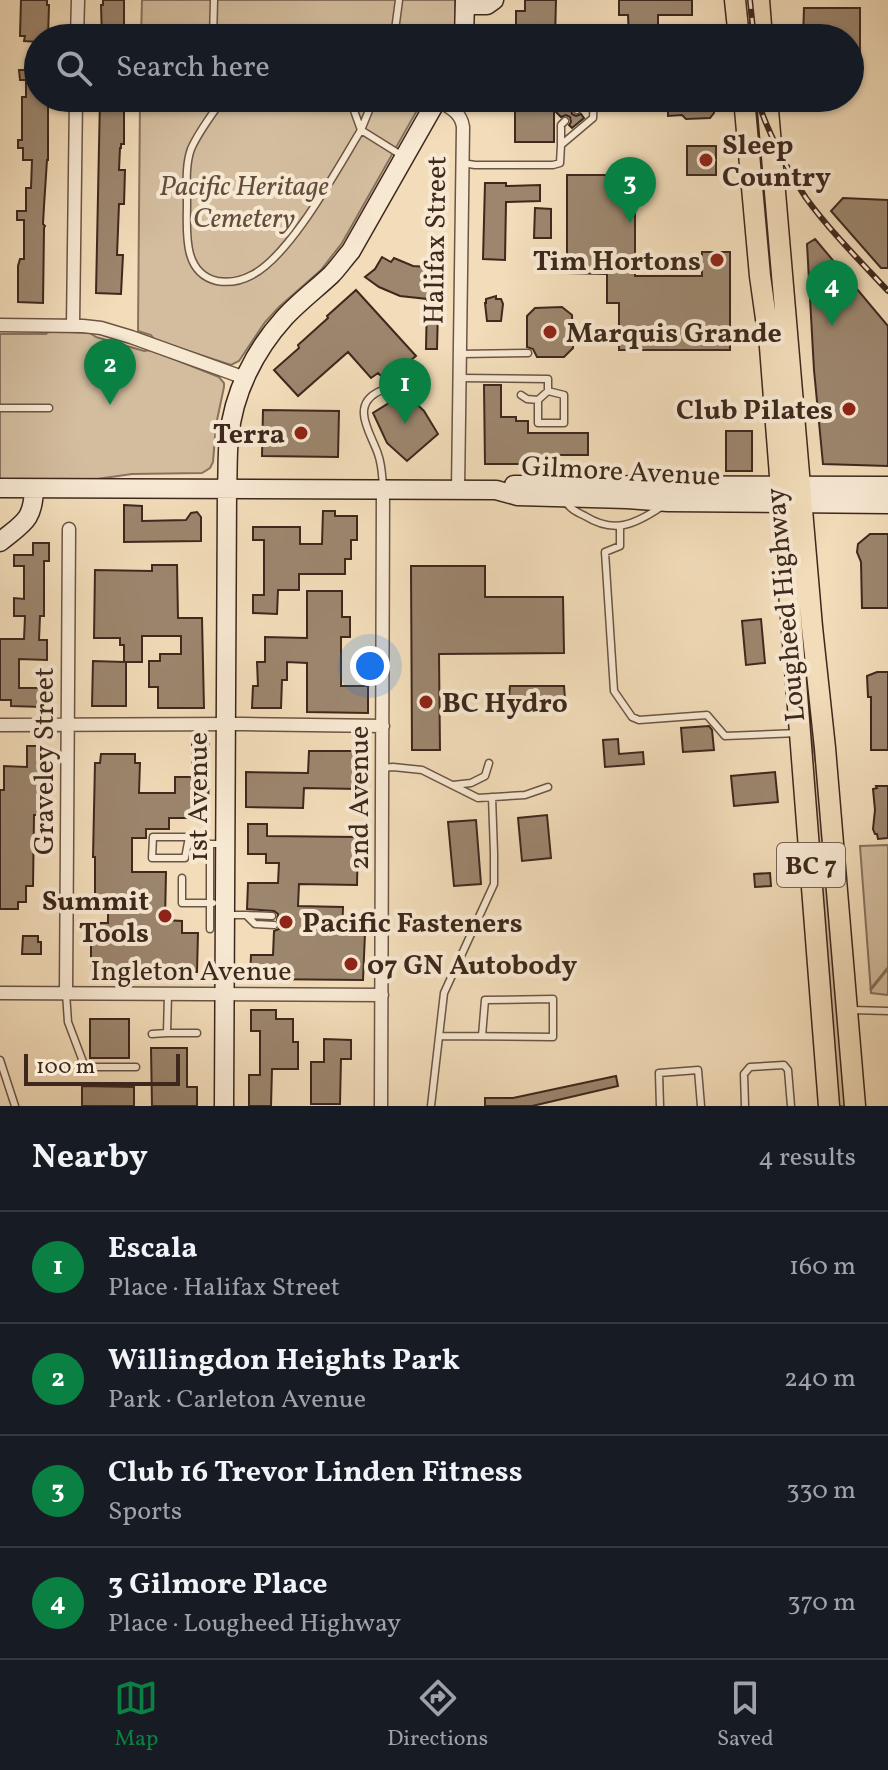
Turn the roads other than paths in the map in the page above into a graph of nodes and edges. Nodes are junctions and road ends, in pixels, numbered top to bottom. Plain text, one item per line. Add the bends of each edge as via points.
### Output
1 (78, 0) edge
2 (214, 0) edge
3 (399, 0) edge
4 (494, 0) edge
5 (735, 0) edge
6 (759, 0) edge
7 (465, 3) edge
8 (77, 24) edge
9 (213, 24) edge
10 (396, 24) edge
11 (464, 24) edge
12 (738, 24) edge
13 (761, 24) edge
14 (76, 112) edge
15 (214, 112) edge
16 (354, 112) edge
17 (368, 112) edge
18 (431, 112) edge
19 (456, 112) edge
20 (592, 112) edge
21 (745, 112) edge
22 (768, 112) edge
23 (565, 121) dead end
24 (361, 130) junction
25 (561, 145) junction
26 (405, 157) junction
27 (462, 163) junction
28 (0, 325) edge
29 (73, 325) junction
30 (528, 353) dead end
31 (460, 354) junction
32 (245, 378) junction
33 (460, 378) junction
34 (380, 391) dead end
35 (548, 391) junction
36 (521, 395) dead end
37 (538, 400) junction
38 (0, 408) edge
39 (49, 408) dead end
40 (888, 486) edge
41 (0, 488) edge
42 (227, 488) junction
43 (34, 489) junction
44 (383, 490) junction
45 (458, 490) junction
46 (496, 490) junction
47 (791, 494) junction
48 (563, 498) junction
49 (668, 502) junction
50 (888, 504) edge
51 (620, 526) junction
52 (69, 529) dead end
53 (0, 542) edge
54 (226, 724) junction
55 (0, 725) edge
56 (67, 725) junction
57 (383, 726) junction
58 (801, 732) junction
59 (489, 763) dead end
60 (382, 768) junction
61 (453, 785) junction
62 (523, 787) dead end
63 (548, 787) dead end
64 (525, 795) junction
65 (492, 797) junction
66 (189, 837) junction
67 (218, 844) junction
68 (182, 878) dead end
69 (220, 907) junction
70 (246, 915) junction
71 (272, 916) dead end
72 (274, 925) dead end
73 (210, 929) dead end
74 (0, 993) edge
75 (66, 993) junction
76 (168, 994) junction
77 (224, 994) junction
78 (382, 995) junction
79 (848, 1010) junction
80 (888, 1011) edge
81 (167, 1033) junction
82 (197, 1033) dead end
83 (152, 1034) dead end
84 (439, 1036) junction
85 (482, 1036) junction
86 (0, 1060) edge
87 (136, 1067) dead end
88 (15, 1106) edge
89 (224, 1106) edge
90 (381, 1106) edge
91 (431, 1106) edge
92 (660, 1106) edge
93 (701, 1106) edge
94 (745, 1106) edge
95 (791, 1106) edge
96 (829, 1106) edge
97 (855, 1106) edge

1 - 8 street
2 - 9 lane
3 - 10 lane
4 - 7 street via 487,5
5 - 12 main road
6 - 13 main road
7 - 11 street
14 - 29 street
15 - 24 lane via 191,149 187,241 192,262 215,281 229,282 265,267 287,244
16 - 24 lane
17 - 24 lane
18 - 26 street, 1st Avenue
19 - 27 street, Halifax Street via 462,120
20 - 25 lane via 593,118
21 - 47 main road, Lougheed Highway / BC 7 via 760,276
22 - 47 main road, Lougheed Highway / BC 7
23 - 25 lane
24 - 26 lane
25 - 27 lane via 560,163 553,165
26 - 32 street, 1st Avenue via 351,251 272,331
27 - 31 street, Halifax Street
28 - 29 street
29 - 32 street via 131,337
30 - 31 lane
31 - 33 street, Halifax Street
32 - 42 street, 1st Avenue via 231,421
33 - 35 lane via 548,379
33 - 45 street, Halifax Street
34 - 44 lane via 371,395 364,414 378,450
35 - 37 lane
35 - 37 lane via 564,395 564,423 538,423
36 - 37 lane
38 - 39 lane
40 - 47 street, Gilmore Avenue
41 - 43 street, Gilmore Avenue
42 - 43 street, Gilmore Avenue
42 - 44 street, Gilmore Avenue
42 - 54 street, 1st Avenue
43 - 53 street via 28,518
44 - 45 street, Gilmore Avenue
44 - 57 street, 2nd Avenue
45 - 46 street, Gilmore Avenue
46 - 47 street, Gilmore Avenue via 518,484
46 - 48 street, Gilmore Avenue
47 - 49 street, Gilmore Avenue
47 - 50 street, Gilmore Avenue
47 - 58 main road, Lougheed Highway / BC 7
47 - 79 main road, Lougheed Highway / BC 7 via 812,627
48 - 49 street, Gilmore Avenue
48 - 51 lane via 571,509 600,525
49 - 51 lane
51 - 58 lane via 620,546 605,552 614,691 632,717 707,715 725,736
52 - 56 street, Graveley Street
54 - 56 street
54 - 57 street
54 - 67 street, 1st Avenue
55 - 56 street
56 - 75 street, Graveley Street
57 - 60 street, 2nd Avenue
58 - 96 main road, Lougheed Highway / BC 7
59 - 61 lane via 485,776
60 - 61 lane via 422,770
60 - 78 street, 2nd Avenue
61 - 65 lane via 478,798
62 - 64 lane
63 - 64 lane
64 - 65 lane
65 - 84 lane via 494,884 444,993
66 - 66 lane via 153,837 152,858 185,858
66 - 67 lane
67 - 69 street, 1st Avenue
68 - 69 lane via 182,903
69 - 70 lane
69 - 73 lane
69 - 77 street, 1st Avenue
70 - 71 lane
70 - 72 lane via 255,924
74 - 75 street, Ingleton Avenue
75 - 76 street, Ingleton Avenue
75 - 87 lane via 68,1022 85,1067
76 - 77 street, Ingleton Avenue
76 - 81 lane
77 - 78 street, Ingleton Avenue
77 - 89 street, 1st Avenue
78 - 90 street, 2nd Avenue
79 - 80 lane
79 - 97 main road, Lougheed Highway / BC 7
81 - 82 lane
81 - 83 lane
84 - 85 lane
84 - 91 lane
85 - 85 lane via 553,1037 553,999 485,1000
86 - 88 lane
92 - 93 lane via 659,1073 698,1070
94 - 95 lane via 744,1074 750,1067 784,1065

